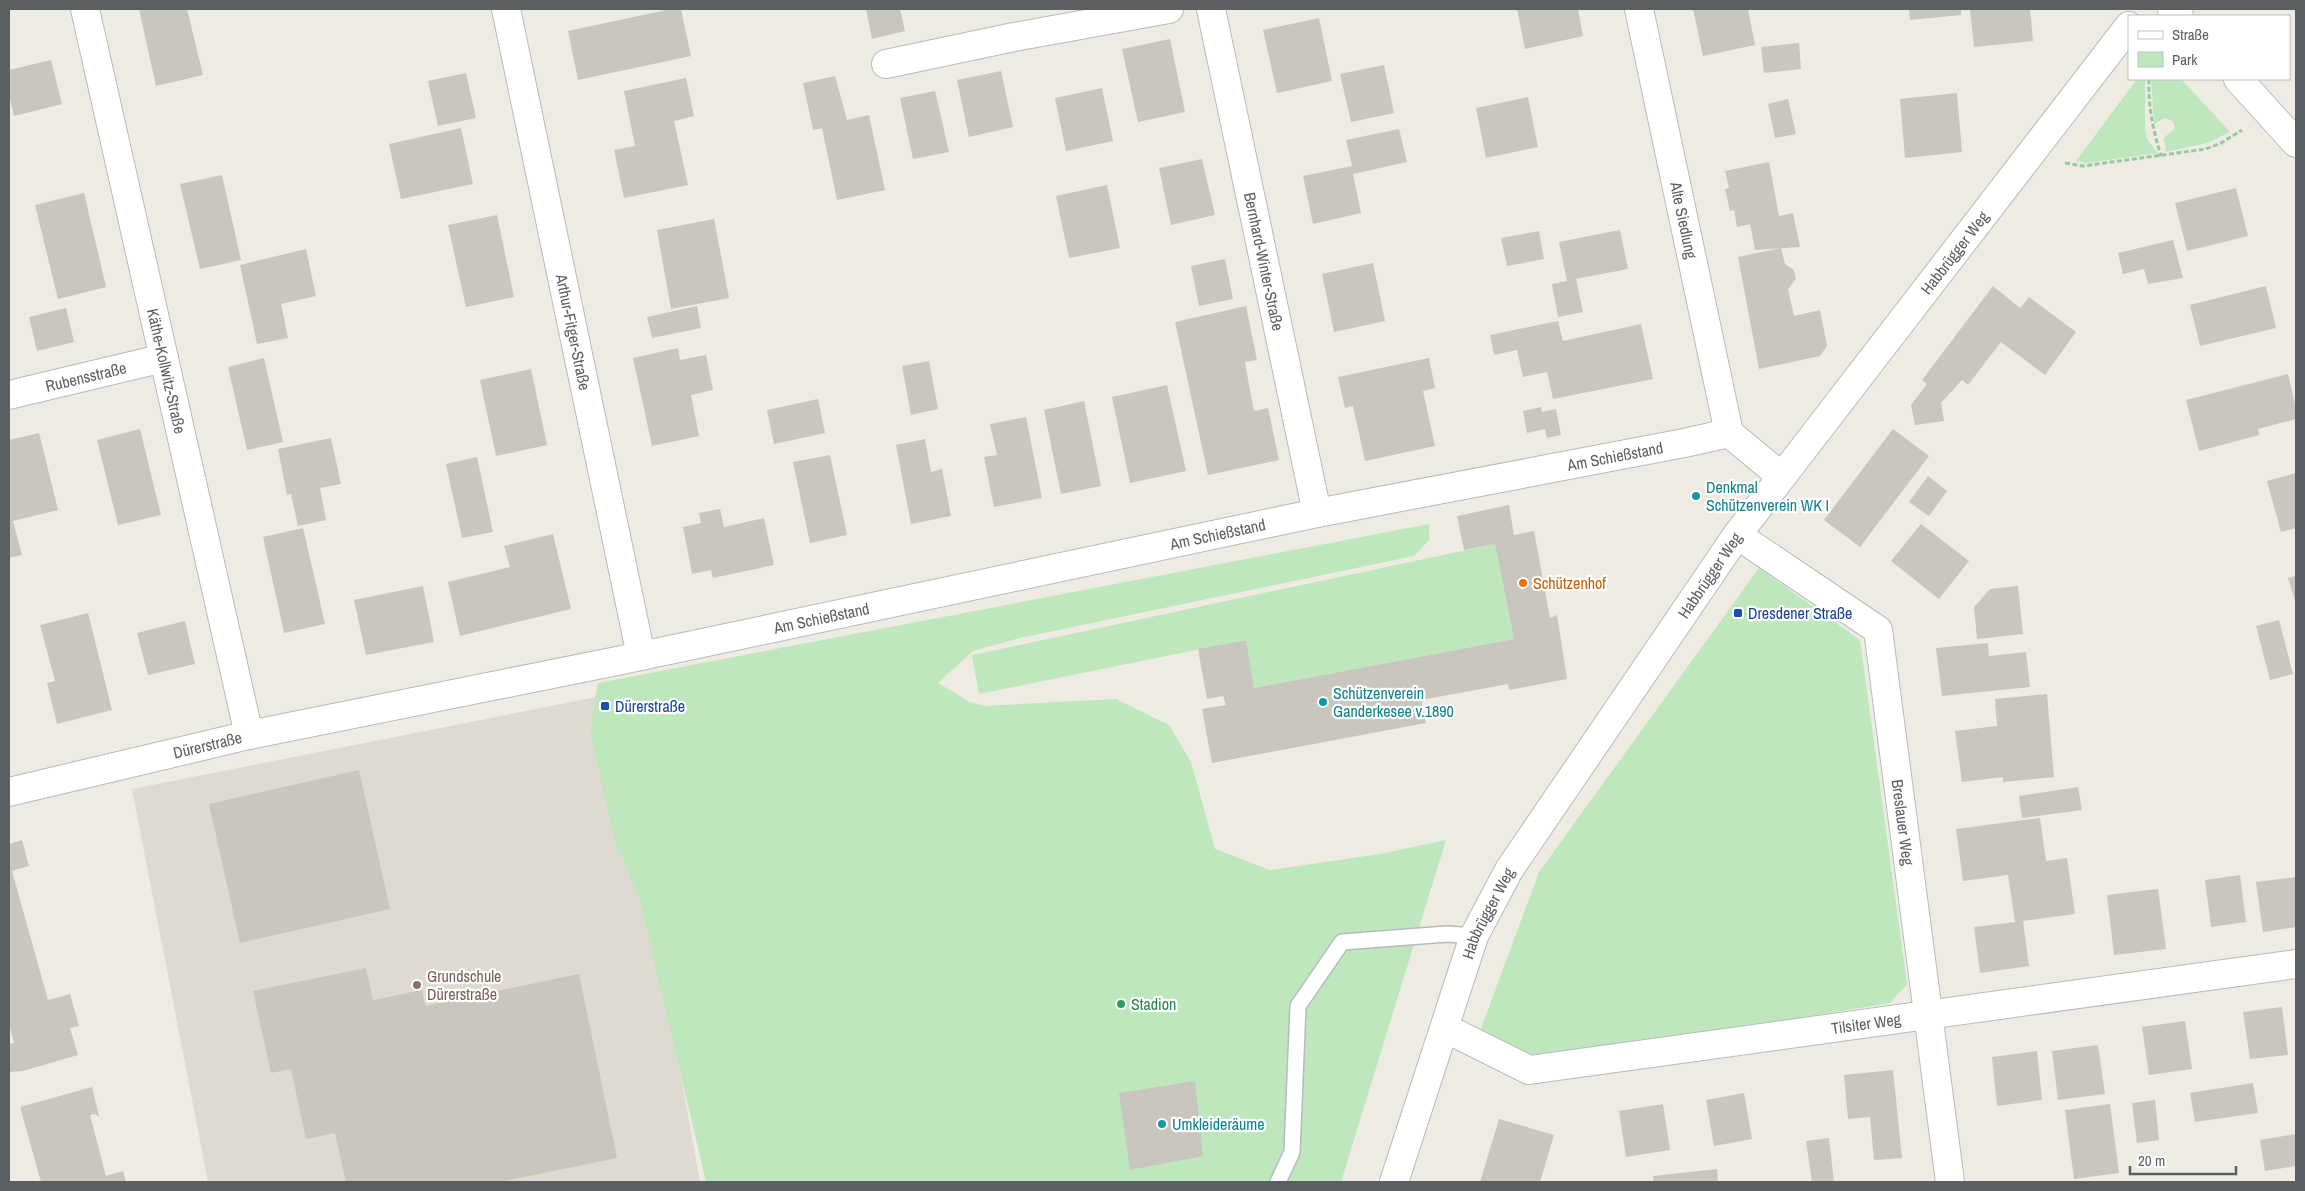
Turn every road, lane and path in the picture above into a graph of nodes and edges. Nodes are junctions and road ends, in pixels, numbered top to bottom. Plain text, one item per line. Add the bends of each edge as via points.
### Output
1 (85, 9) edge
2 (506, 9) edge
3 (1169, 9) edge
4 (1211, 9) edge
5 (1639, 9) edge
6 (2128, 27) edge
7 (886, 64) dead end
8 (2150, 80) edge
9 (2239, 80) edge
10 (2268, 111) junction
11 (2296, 143) edge
12 (2065, 155) dead end
13 (2161, 156) junction
14 (164, 358) junction
15 (9, 396) edge
16 (1729, 433) junction
17 (1781, 476) junction
18 (1317, 513) junction
19 (1737, 535) junction
20 (641, 656) junction
21 (248, 735) junction
22 (9, 792) edge
23 (1474, 936) junction
24 (2296, 964) edge
25 (1928, 1016) junction
26 (1444, 1028) junction
27 (1278, 1182) edge
28 (1394, 1182) edge
29 (1950, 1182) edge

1 - 14 street, Käthe-Kollwitz-Straße
2 - 20 street, Arthur-Fitger-Straße
3 - 7 street
4 - 18 street, Bernhard-Winter-Straße
5 - 16 street, Alte Siedlung
6 - 17 street, Habbrügger Weg
8 - 13 path via 2148,101
9 - 10 street
10 - 11 street
10 - 13 path via 2221,143
12 - 13 path via 2060,162 2083,166
14 - 15 street, Rubensstraße
14 - 21 street, Käthe-Kollwitz-Straße
16 - 17 street
16 - 18 street, Am Schießstand
17 - 19 street, Habbrügger Weg
18 - 20 street, Am Schießstand
19 - 23 street, Habbrügger Weg via 1509,870
19 - 25 street, Breslauer Weg via 1878,630
20 - 21 street, Dürerstraße
21 - 22 street, Dürerstraße
23 - 26 street, Habbrügger Weg
23 - 27 lane via 1447,934 1342,942 1298,1006 1292,1152
24 - 25 street, Tilsiter Weg
25 - 26 street, Tilsiter Weg via 1529,1070
25 - 29 street, Breslauer Weg
26 - 28 street, Habbrügger Weg

